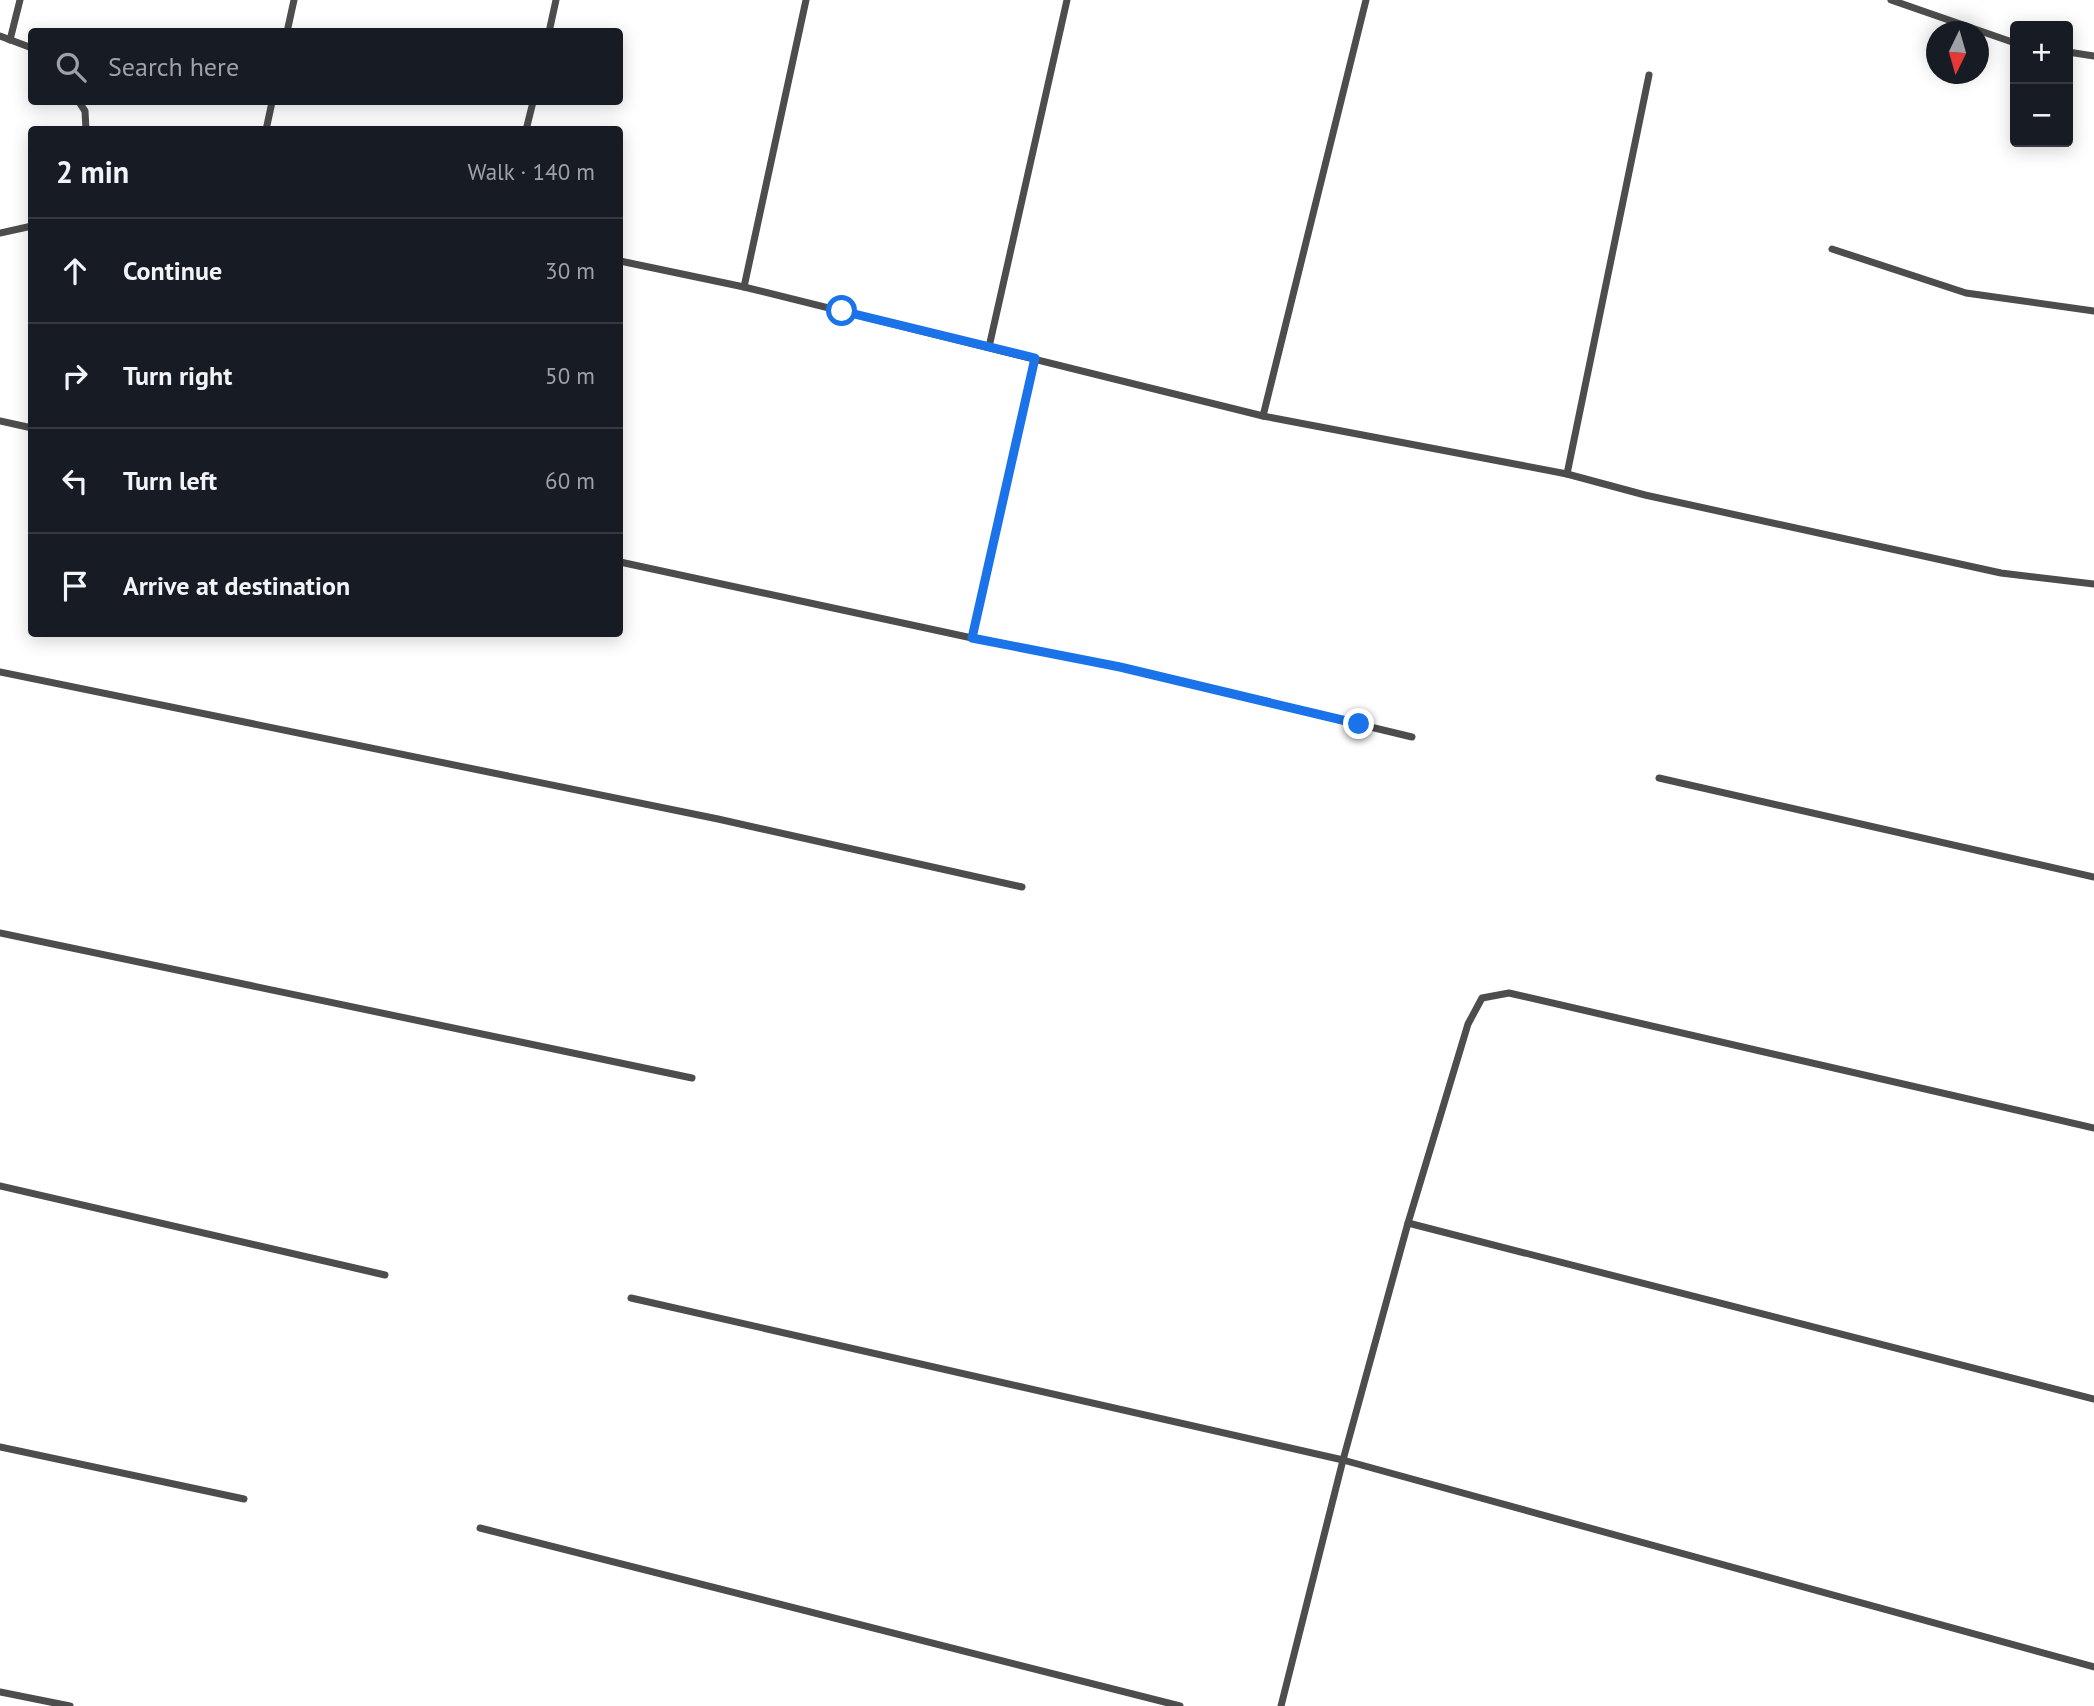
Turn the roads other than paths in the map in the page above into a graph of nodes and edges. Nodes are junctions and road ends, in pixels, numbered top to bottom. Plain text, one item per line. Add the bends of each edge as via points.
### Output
1 (20, 0) edge
2 (294, 0) edge
3 (556, 0) edge
4 (806, 0) edge
5 (1067, 0) edge
6 (1366, 0) edge
7 (1891, 0) edge
8 (288, 28) edge
9 (550, 28) edge
10 (0, 36) edge
11 (10, 40) junction
12 (2010, 41) edge
13 (28, 47) edge
14 (2073, 53) edge
15 (2094, 57) edge
16 (1649, 75) dead end
17 (81, 105) edge
18 (271, 105) edge
19 (532, 105) edge
20 (86, 126) edge
21 (267, 126) edge
22 (527, 126) edge
23 (28, 227) edge
24 (0, 233) edge
25 (1832, 249) dead end
26 (623, 262) edge
27 (744, 287) junction
28 (2094, 311) edge
29 (989, 347) junction
30 (1035, 358) junction
31 (1262, 416) junction
32 (0, 421) edge
33 (28, 427) edge
34 (1567, 474) junction
35 (623, 563) edge
36 (2094, 584) edge
37 (972, 638) junction
38 (0, 672) edge
39 (1412, 737) dead end
40 (1659, 778) dead end
41 (2094, 877) edge
42 (1023, 887) dead end
43 (0, 933) edge
44 (692, 1078) dead end
45 (2094, 1128) edge
46 (0, 1186) edge
47 (1408, 1223) junction
48 (385, 1275) dead end
49 (631, 1298) dead end
50 (2094, 1399) edge
51 (0, 1447) edge
52 (1343, 1460) junction
53 (244, 1500) dead end
54 (480, 1528) dead end
55 (2094, 1667) edge
56 (0, 1692) edge
57 (70, 1706) edge
58 (1180, 1706) edge
59 (1281, 1706) edge

1 - 11 street
2 - 8 street
3 - 9 street
4 - 27 street
5 - 29 street
6 - 31 street
7 - 12 street
10 - 11 street
11 - 13 street
14 - 15 street
16 - 34 street
17 - 20 street
18 - 21 street
19 - 22 street
23 - 24 street
25 - 28 street via 1966,293
26 - 27 street
27 - 29 street
29 - 30 street
30 - 31 street
30 - 37 street
31 - 34 street
32 - 33 street
34 - 36 street via 2001,573
35 - 37 street
37 - 39 street via 1120,667
38 - 42 street via 718,819
40 - 41 street
43 - 44 street
45 - 47 street via 1509,993 1482,998 1468,1024
46 - 48 street
47 - 50 street
47 - 52 street
49 - 52 street
51 - 53 street
52 - 55 street
52 - 59 street
54 - 58 street
56 - 57 street

